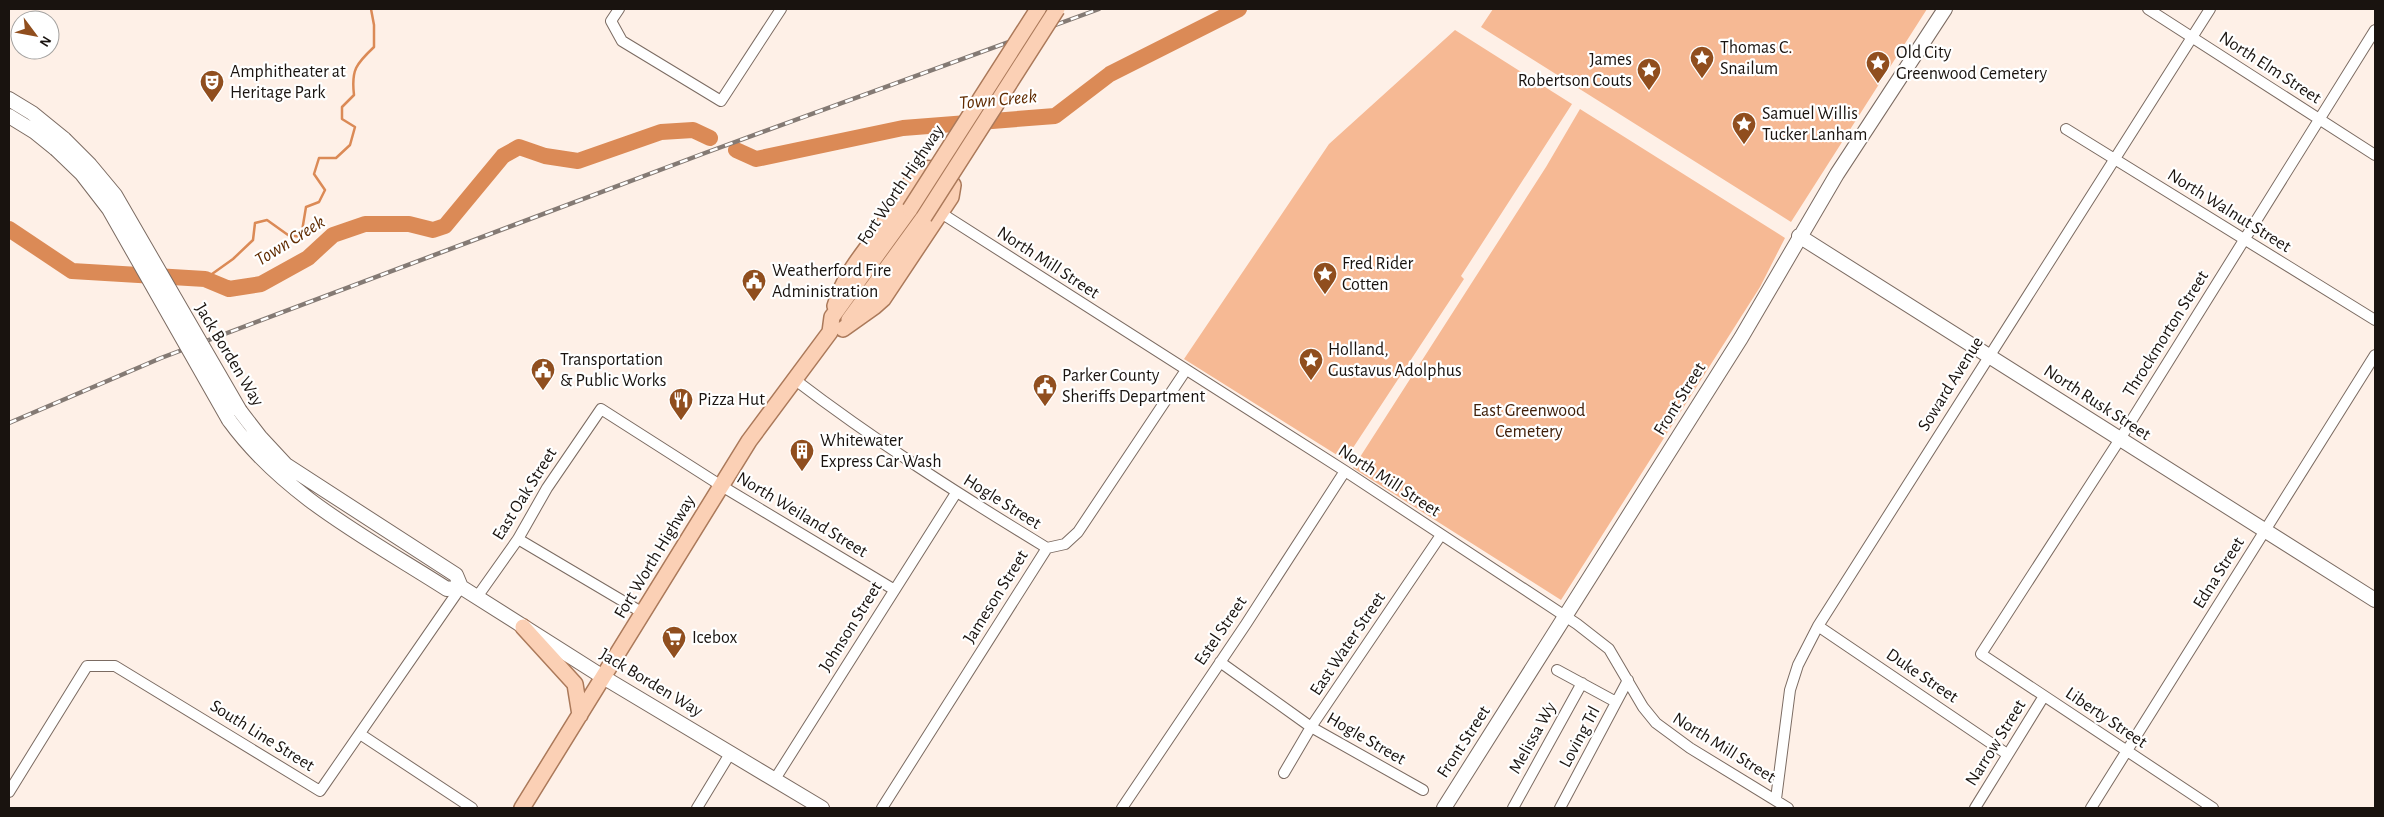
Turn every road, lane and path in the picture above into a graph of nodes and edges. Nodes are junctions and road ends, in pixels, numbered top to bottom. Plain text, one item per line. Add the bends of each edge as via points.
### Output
1 (619, 9) edge
2 (781, 9) edge
3 (1038, 9) edge
4 (1057, 9) edge
5 (1945, 9) edge
6 (2148, 9) edge
7 (2210, 9) edge
8 (2375, 30) edge
9 (2192, 37) junction
10 (9, 98) edge
11 (9, 116) edge
12 (2319, 119) junction
13 (2066, 129) dead end
14 (60, 144) junction
15 (2375, 155) edge
16 (2114, 159) junction
17 (941, 213) junction
18 (1800, 236) junction
19 (2244, 239) junction
20 (2375, 320) edge
21 (835, 326) junction
22 (1989, 355) junction
23 (2375, 355) edge
24 (1186, 370) junction
25 (794, 379) junction
26 (601, 409) joint
27 (2120, 439) junction
28 (1345, 471) junction
29 (720, 485) junction
30 (956, 493) junction
31 (2265, 531) junction
32 (1441, 535) junction
33 (518, 539) junction
34 (1047, 548) junction
35 (462, 587) junction
36 (893, 589) junction
37 (477, 597) junction
38 (2375, 600) edge
39 (643, 613) junction
40 (1566, 617) junction
41 (1818, 626) junction
42 (523, 627) junction
43 (1981, 654) joint
44 (1220, 662) junction
45 (1557, 670) dead end
46 (603, 677) junction
47 (1628, 680) junction
48 (1582, 683) junction
49 (2044, 696) junction
50 (1616, 702) junction
51 (580, 715) junction
52 (1311, 727) junction
53 (360, 734) junction
54 (731, 752) junction
55 (2127, 752) junction
56 (2007, 754) junction
57 (1284, 772) dead end
58 (775, 779) junction
59 (1423, 790) dead end
60 (9, 792) edge
61 (1776, 799) junction
62 (2209, 807) edge
63 (472, 808) edge
64 (522, 808) edge
65 (697, 808) edge
66 (822, 808) edge
67 (882, 808) edge
68 (1122, 808) edge
69 (1444, 808) edge
70 (1513, 808) edge
71 (1560, 808) edge
72 (1788, 808) edge
73 (1975, 808) edge
74 (2092, 808) edge

1 - 2 street via 611,22 622,41 722,101
3 - 21 main road, Fort Worth Highway, bridge
4 - 21 main road, Fort Worth Highway, bridge via 924,217
5 - 18 street, Front Street via 1885,98
6 - 9 street, North Elm Street
7 - 9 street, Soward Avenue
8 - 12 street, Throckmorton Street
9 - 12 street, North Elm Street
9 - 16 street, Soward Avenue
10 - 14 street, Jack Borden Way via 32,113
11 - 14 street, Jack Borden Way
12 - 15 street, North Elm Street
12 - 19 street, Throckmorton Street
13 - 16 street, North Walnut Street
14 - 35 street, Jack Borden Way, bridge via 90,165 115,195 234,415 286,465 456,576
16 - 19 street, North Walnut Street
16 - 22 street, Soward Avenue
17 - 21 main road via 883,299 874,307
17 - 21 main road via 951,197 953,185 927,167 916,175 853,265 842,286
17 - 24 street, North Mill Street
18 - 22 street, North Rusk Street
18 - 40 street, Front Street via 1741,338
19 - 20 street, North Walnut Street
19 - 27 street, Throckmorton Street
21 - 25 main road, Fort Worth Highway
22 - 27 street, North Rusk Street
22 - 41 street, Soward Avenue
23 - 31 street, Edna Street
24 - 28 street, North Mill Street
24 - 34 street, Jameson Street via 1078,532 1065,544
25 - 29 main road, Fort Worth Highway
25 - 30 street, Hogle Street
26 - 29 street, North Weiland Street
26 - 33 street, East Oak Street via 547,488
27 - 31 street, North Rusk Street
27 - 43 street, Throckmorton Street
28 - 32 street, North Mill Street
28 - 44 street, Estel Street
29 - 36 street, North Weiland Street
29 - 39 main road, Fort Worth Highway
30 - 34 street, Hogle Street
30 - 36 street, Johnson Street
31 - 38 street, North Rusk Street
31 - 55 street, Edna Street
32 - 40 street, North Mill Street
32 - 52 street, East Water Street
33 - 37 street, East Oak Street
33 - 39 street
34 - 67 street, Jameson Street
35 - 37 street, Jack Borden Way
35 - 53 street
36 - 58 street, Johnson Street
37 - 42 street, Jack Borden Way
39 - 46 main road, Fort Worth Highway
40 - 47 street, North Mill Street via 1609,650
40 - 69 street, Front Street
41 - 56 street, Duke Street
41 - 61 street, Soward Avenue via 1798,665 1790,690
42 - 46 street, Jack Borden Way
42 - 51 main road via 575,684
43 - 49 street, Liberty Street
44 - 52 street, Hogle Street
44 - 68 street, Estel Street
45 - 48 street
46 - 51 main road, Fort Worth Highway
46 - 54 street, Jack Borden Way
47 - 50 street, Loving Trl
47 - 61 street, North Mill Street via 1656,723 1690,748
48 - 50 street
48 - 70 street, Melissa Wy
49 - 55 street, Liberty Street
49 - 56 street, Narrow Street
50 - 71 street, Loving Trl
51 - 64 main road, Fort Worth Highway
52 - 57 street, East Water Street
52 - 59 street, Hogle Street
53 - 60 street, South Line Street via 320,791 115,666 87,666
53 - 63 street
54 - 58 street, Jack Borden Way
54 - 65 street
55 - 62 street, Liberty Street
55 - 74 street, Edna Street
56 - 73 street, Narrow Street
58 - 66 street, Jack Borden Way
61 - 72 street, North Mill Street

